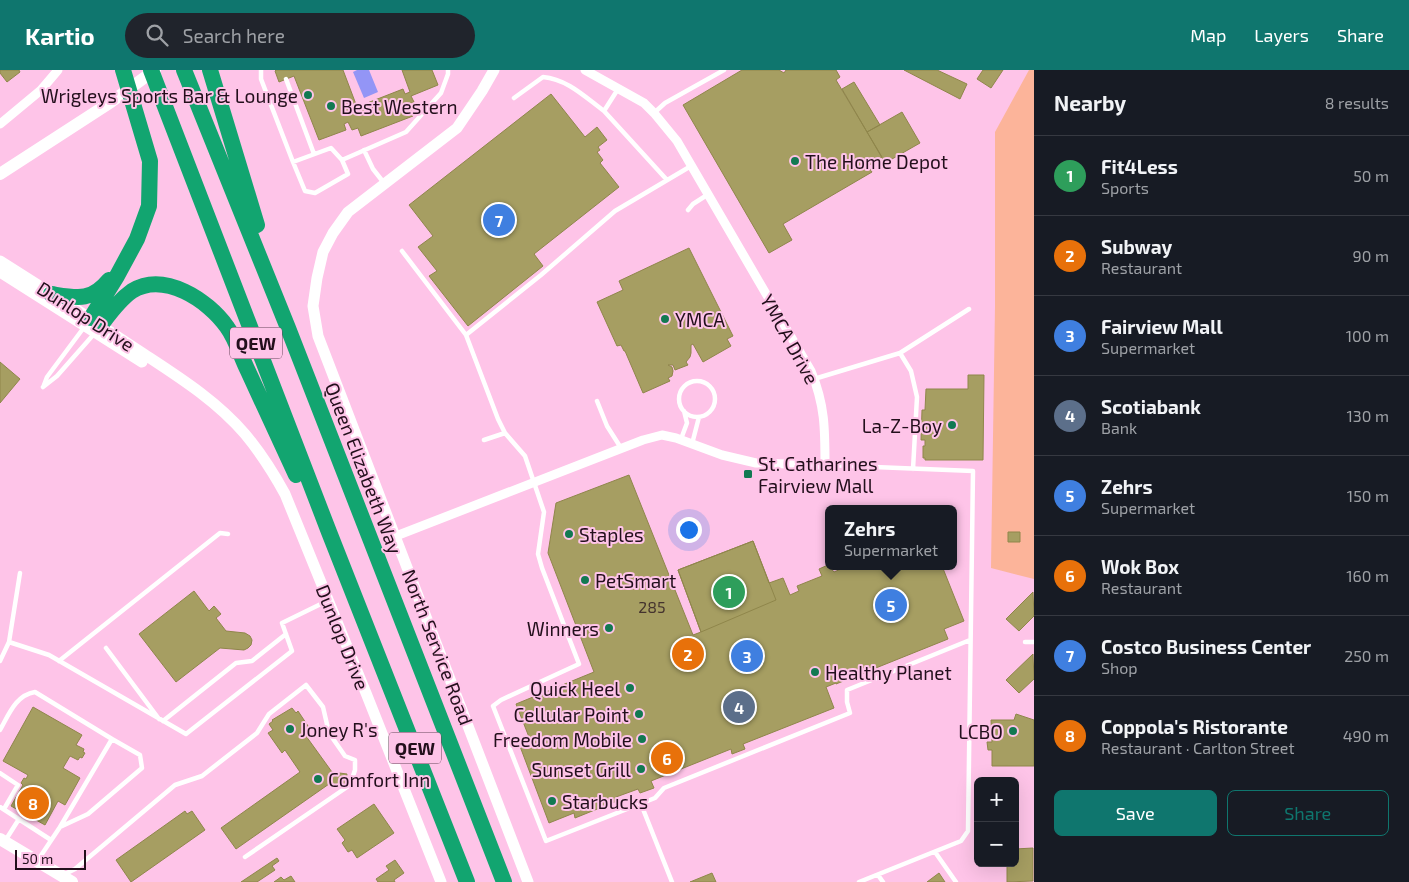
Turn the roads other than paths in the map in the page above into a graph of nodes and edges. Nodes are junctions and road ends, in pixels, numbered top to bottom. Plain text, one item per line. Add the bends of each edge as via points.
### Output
1 (58, 70) edge
2 (123, 70) edge
3 (151, 70) edge
4 (155, 70) edge
5 (184, 70) edge
6 (210, 70) edge
7 (262, 70) edge
8 (448, 70) edge
9 (494, 70) edge
10 (585, 70) edge
11 (724, 70) edge
12 (286, 79) dead end
13 (618, 88) junction
14 (514, 98) dead end
15 (604, 111) junction
16 (654, 112) junction
17 (0, 124) edge
18 (364, 150) junction
19 (314, 154) junction
20 (342, 160) junction
21 (293, 162) junction
22 (691, 166) junction
23 (0, 174) edge
24 (667, 180) junction
25 (385, 184) junction
26 (707, 196) junction
27 (688, 210) dead end
28 (402, 251) dead end
29 (0, 261) edge
30 (124, 263) junction
31 (0, 272) edge
32 (51, 294) junction
33 (968, 309) dead end
34 (93, 325) junction
35 (288, 328) junction
36 (466, 335) junction
37 (900, 353) junction
38 (814, 379) junction
39 (597, 401) dead end
40 (684, 411) junction
41 (699, 417) junction
42 (505, 432) junction
43 (681, 439) junction
44 (484, 440) dead end
45 (692, 444) junction
46 (621, 448) junction
47 (825, 465) junction
48 (913, 469) junction
49 (535, 482) junction
50 (228, 534) dead end
51 (396, 536) junction
52 (20, 573) dead end
53 (328, 601) junction
54 (362, 615) junction
55 (286, 634) junction
56 (970, 640) junction
57 (9, 642) junction
58 (1025, 642) dead end
59 (1034, 642) edge
60 (106, 648) dead end
61 (0, 661) edge
62 (59, 661) junction
63 (162, 721) junction
64 (0, 730) edge
65 (112, 739) junction
66 (0, 773) edge
67 (641, 804) junction
68 (2, 808) edge
69 (19, 819) junction
70 (60, 827) junction
71 (2, 840) edge
72 (51, 840) junction
73 (935, 852) junction
74 (245, 857) dead end
75 (37, 861) junction
76 (878, 874) junction
77 (67, 879) edge
78 (441, 882) edge
79 (467, 882) edge
80 (504, 882) edge
81 (528, 882) edge
82 (672, 882) edge
83 (859, 882) edge
84 (883, 882) edge
85 (956, 882) edge

1 - 17 street via 41,90
2 - 30 highway via 150,161 149,206
3 - 54 highway, QEW
4 - 23 main road via 112,102
5 - 35 highway, Queen Elizabeth Way / QEW
6 - 35 highway
7 - 21 lane via 261,79
8 - 18 lane via 441,93 406,132
9 - 25 street, North Service Road via 457,128
10 - 13 street, YMCA Drive
11 - 16 lane
12 - 19 lane
13 - 15 lane
13 - 16 street, YMCA Drive
14 - 15 lane via 543,77 558,80
15 - 24 lane
16 - 22 street, YMCA Drive
18 - 20 lane
18 - 25 lane
19 - 20 lane via 331,148
19 - 21 lane
20 - 21 lane via 348,174 315,193 305,191
22 - 24 lane
22 - 26 street, YMCA Drive
24 - 36 lane via 615,211
25 - 51 street, North Service Road via 348,212 334,233 323,252 316,278 314,306 318,336
26 - 27 lane
26 - 38 street, YMCA Drive
28 - 36 lane
29 - 32 street, Dunlop Drive
30 - 32 highway via 93,295 76,298
30 - 34 highway
31 - 34 street, Dunlop Drive
32 - 34 street, Dunlop Drive
33 - 37 lane
34 - 34 lane via 47,377 43,387 57,376
34 - 53 street, Dunlop Drive via 187,382 244,433 285,494
34 - 54 highway via 132,291 154,285 183,291 206,304 228,327
35 - 80 highway, Queen Elizabeth Way / QEW
36 - 42 lane
37 - 38 lane
37 - 48 lane via 911,371 917,397
38 - 47 street, YMCA Drive via 824,412
39 - 46 lane
40 - 41 lane
40 - 41 lane via 680,401 682,390 690,383 706,384 713,391 714,406
40 - 43 lane via 686,423
41 - 45 lane
42 - 44 lane
42 - 49 lane via 525,456
43 - 45 street
43 - 46 street via 662,435
45 - 47 street via 756,464
46 - 49 street
47 - 48 lane
48 - 56 lane via 973,471
49 - 51 street
49 - 67 lane via 544,512 538,554 578,664 493,706 546,841
50 - 62 lane via 220,533
51 - 81 street, North Service Road
52 - 57 lane
53 - 55 lane via 282,623
53 - 78 street, Dunlop Drive
54 - 79 highway, QEW
55 - 63 lane via 252,660 236,663
55 - 63 lane via 292,651 186,734
56 - 67 lane via 846,690 850,714 664,788 655,798
56 - 73 lane via 968,831 961,842
57 - 61 lane
57 - 62 lane
58 - 59 lane
60 - 63 lane
62 - 63 lane
64 - 65 lane via 19,699 35,692
65 - 70 lane
65 - 70 lane via 140,755 142,768 88,814
66 - 68 lane via 18,785
67 - 82 lane
68 - 69 lane
69 - 71 lane
69 - 72 lane
70 - 72 lane
71 - 75 main road
72 - 75 lane
73 - 76 lane
73 - 85 lane
74 - 77 lane via 350,785 353,777 355,760 345,756 329,733 323,707 306,685 269,714 257,733 202,776 175,785
75 - 77 main road
76 - 83 lane
76 - 84 lane

